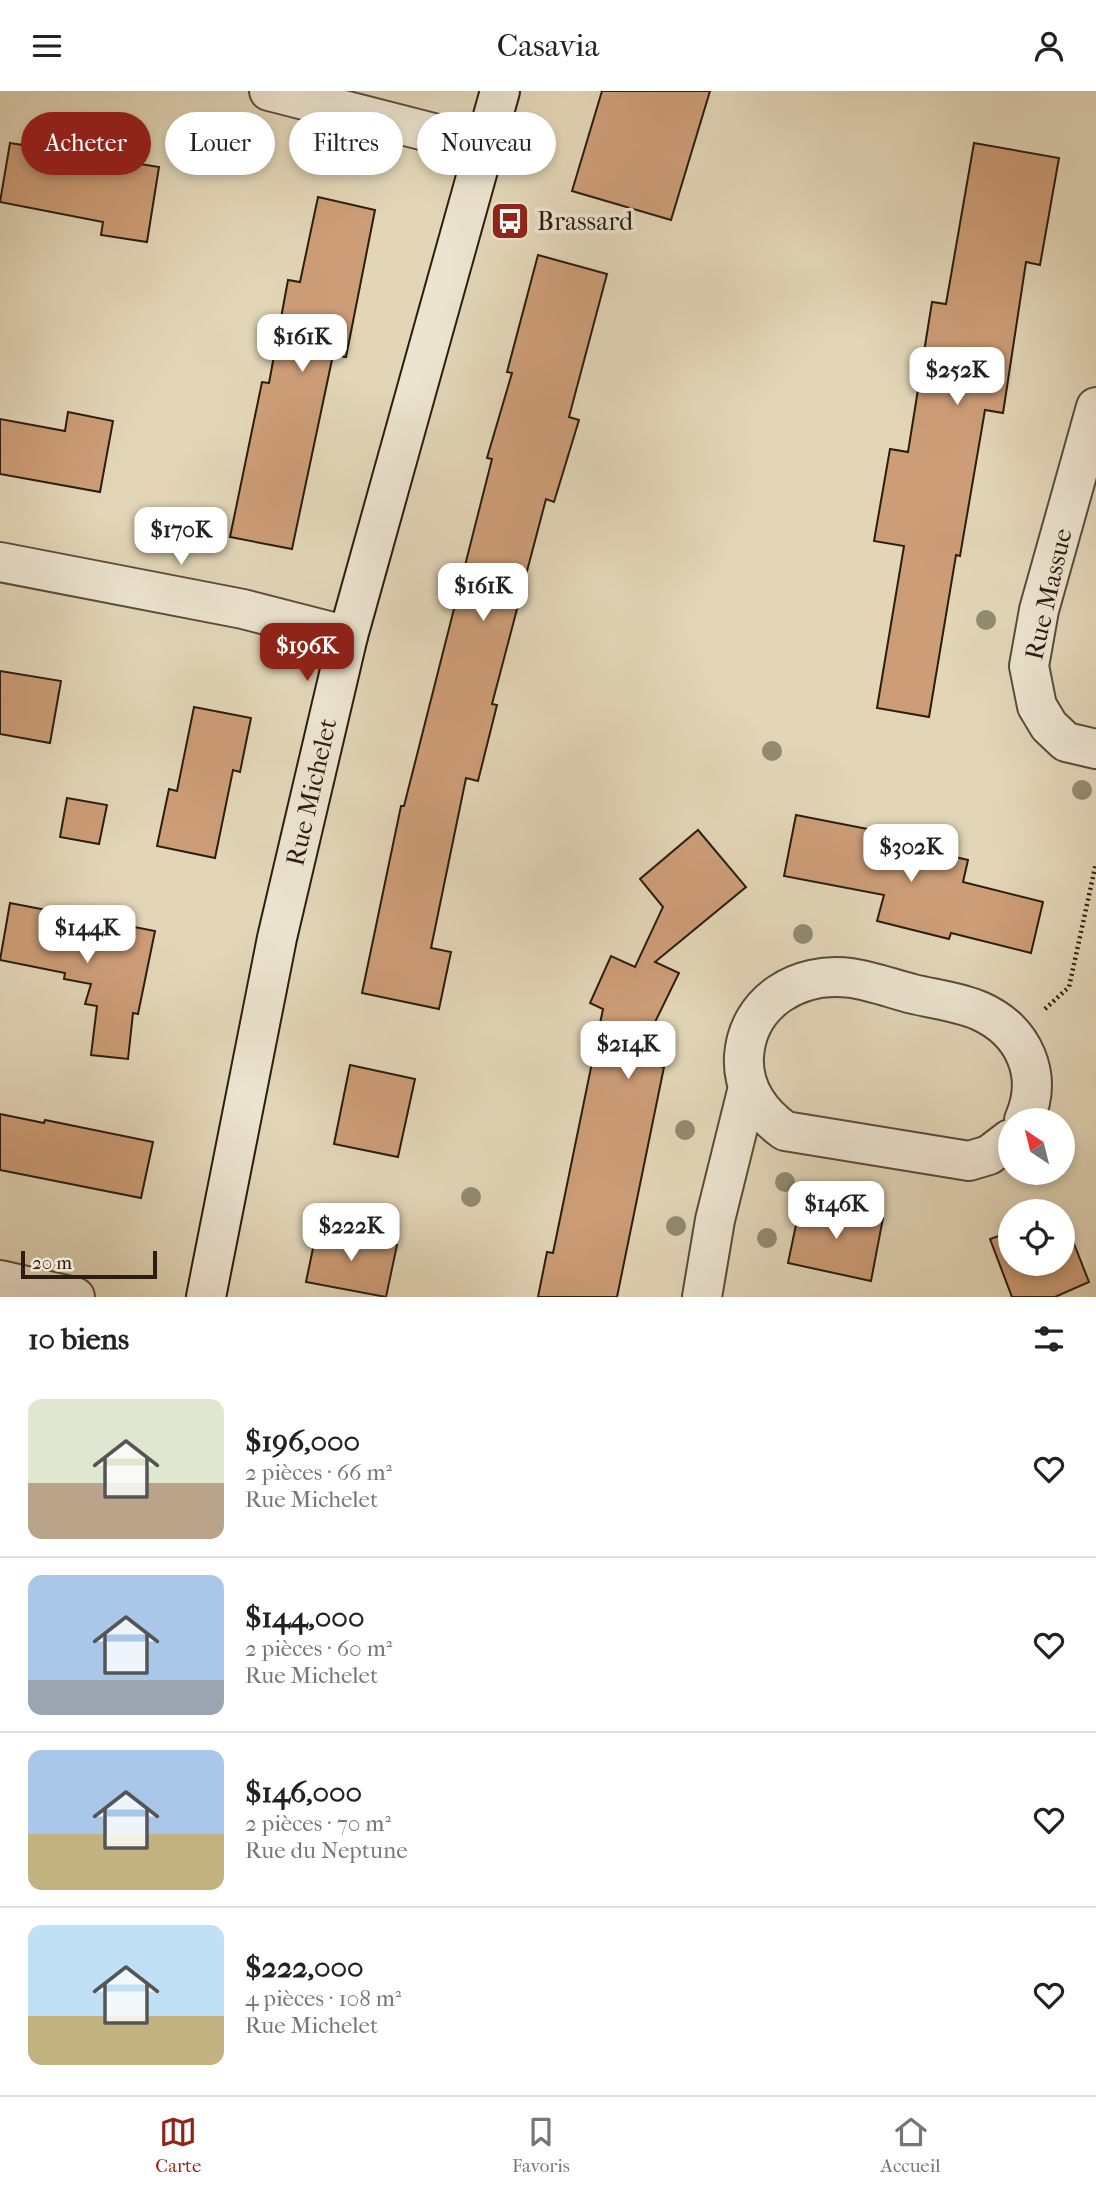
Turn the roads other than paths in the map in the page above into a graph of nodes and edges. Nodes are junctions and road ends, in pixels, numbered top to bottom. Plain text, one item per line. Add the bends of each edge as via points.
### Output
1 (269, 91) edge
2 (500, 91) edge
3 (494, 112) edge
4 (417, 129) edge
5 (476, 175) edge
6 (1096, 407) edge
7 (0, 562) edge
8 (348, 636) junction
9 (1096, 750) edge
10 (748, 1087) junction
11 (1028, 1108) edge
12 (998, 1148) edge
13 (0, 1280) edge
14 (75, 1297) edge
15 (206, 1297) edge
16 (702, 1297) edge

1 - 4 street
2 - 3 street, Rue Michelet
5 - 8 street, Rue Michelet
6 - 9 street, Rue Massue via 1039,610 1029,666 1037,706 1049,726 1066,742
7 - 8 street via 243,609
8 - 15 street, Rue Michelet via 277,938
10 - 11 street via 745,1043 767,1003 806,981 850,978 978,1009 997,1020 1015,1035 1030,1063 1033,1077
10 - 12 street via 757,1105 785,1131 968,1161
10 - 16 street via 715,1220
13 - 14 street

